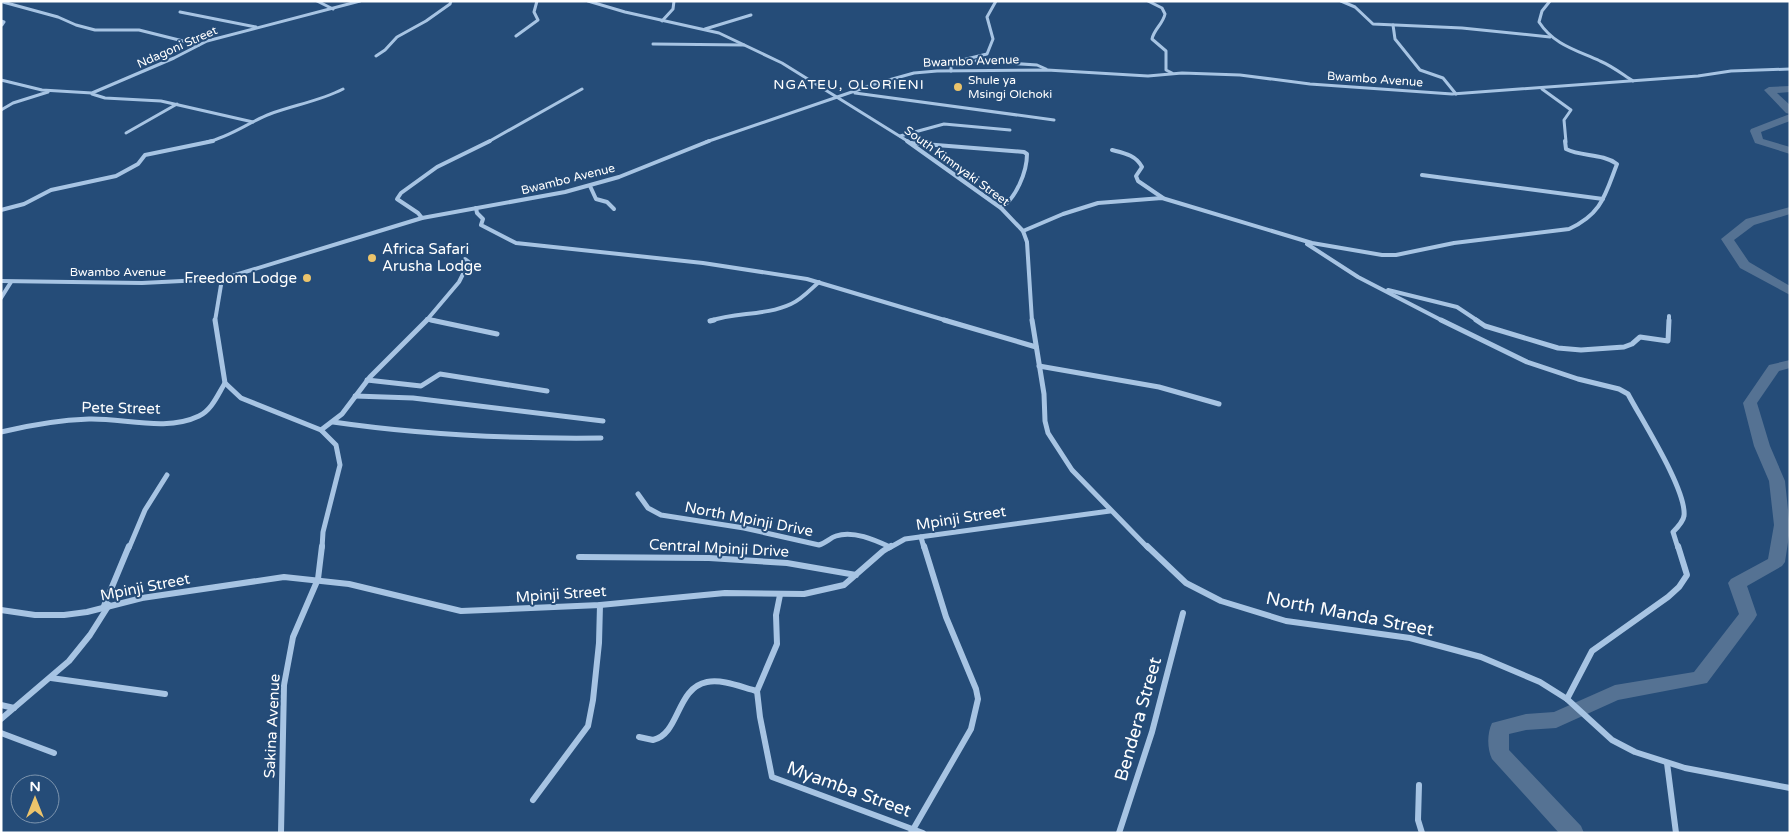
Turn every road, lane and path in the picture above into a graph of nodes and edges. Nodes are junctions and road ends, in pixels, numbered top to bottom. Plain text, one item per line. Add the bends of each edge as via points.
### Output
1 (10, 1) edge
2 (317, 1) edge
3 (360, 1) edge
4 (451, 1) edge
5 (537, 1) edge
6 (588, 1) edge
7 (674, 1) edge
8 (996, 1) edge
9 (1148, 1) edge
10 (1341, 1) edge
11 (1550, 1) edge
12 (2, 2) edge
13 (334, 9) junction
14 (180, 12) dead end
15 (751, 16) dead end
16 (662, 20) junction
17 (1393, 24) junction
18 (257, 27) junction
19 (704, 29) junction
20 (516, 36) dead end
21 (1550, 37) junction
22 (653, 44) dead end
23 (199, 45) junction
24 (747, 45) junction
25 (376, 56) dead end
26 (968, 60) junction
27 (1790, 69) edge
28 (1046, 70) junction
29 (951, 71) junction
30 (1172, 73) junction
31 (1, 80) edge
32 (1633, 81) junction
33 (343, 89) dead end
34 (582, 89) dead end
35 (1541, 89) junction
36 (56, 91) junction
37 (854, 92) junction
38 (92, 93) junction
39 (1456, 94) junction
40 (837, 99) junction
41 (177, 104) junction
42 (1, 110) edge
43 (1054, 120) dead end
44 (253, 122) junction
45 (1010, 130) dead end
46 (126, 133) dead end
47 (900, 136) junction
48 (909, 143) junction
49 (1112, 150) dead end
50 (1422, 175) dead end
51 (590, 186) junction
52 (1164, 198) junction
53 (1603, 199) junction
54 (476, 208) junction
55 (1001, 208) junction
56 (614, 209) dead end
57 (1, 210) edge
58 (422, 218) junction
59 (1024, 231) junction
60 (1299, 239) junction
61 (465, 259) dead end
62 (222, 279) junction
63 (1, 281) edge
64 (11, 282) junction
65 (819, 282) junction
66 (1383, 289) junction
67 (1, 298) edge
68 (1669, 316) dead end
69 (428, 318) junction
70 (710, 321) dead end
71 (497, 334) dead end
72 (1036, 347) junction
73 (1039, 366) junction
74 (367, 380) junction
75 (225, 383) junction
76 (547, 391) dead end
77 (354, 396) junction
78 (1219, 404) dead end
79 (603, 421) dead end
80 (333, 422) junction
81 (321, 430) junction
82 (1, 432) edge
83 (601, 438) dead end
84 (167, 475) dead end
85 (638, 494) dead end
86 (1110, 512) junction
87 (921, 537) junction
88 (890, 547) junction
89 (579, 557) dead end
90 (856, 575) junction
91 (318, 579) junction
92 (780, 595) junction
93 (600, 605) junction
94 (106, 606) junction
95 (1, 610) edge
96 (1183, 613) dead end
97 (50, 678) junction
98 (757, 691) junction
99 (165, 694) dead end
100 (1567, 699) junction
101 (1, 705) edge
102 (14, 708) junction
103 (1, 719) edge
104 (1, 733) edge
105 (639, 737) dead end
106 (54, 753) dead end
107 (1668, 763) junction
108 (1419, 785) dead end
109 (1790, 788) edge
110 (533, 800) dead end
111 (913, 831) edge
112 (281, 833) edge
113 (923, 833) edge
114 (1119, 833) edge
115 (1422, 833) edge
116 (1676, 833) edge

1 - 12 street
2 - 13 street
3 - 13 street, Ndagoni Street
4 - 25 street via 426,21 397,37
5 - 20 street via 534,12 538,20
6 - 16 street, South Kimnyaki Street
7 - 16 street via 673,9
8 - 26 street via 986,17 993,39 989,52
9 - 30 street via 1158,5 1165,14 1152,39 1166,50 1166,70
10 - 17 street via 1355,6 1373,24
11 - 21 street via 1539,22
12 - 23 street via 95,30 139,30
13 - 18 street, Ndagoni Street
14 - 18 street
15 - 19 street
16 - 19 street, South Kimnyaki Street
17 - 21 street
17 - 39 street via 1395,40 1420,70 1441,76
18 - 23 street, Ndagoni Street
19 - 24 street, South Kimnyaki Street
21 - 32 street via 1562,47 1597,59
22 - 24 street
23 - 38 street, Ndagoni Street
24 - 40 street, South Kimnyaki Street via 782,63
26 - 28 street via 1037,65
26 - 29 street via 952,62
27 - 32 street, Bwambo Avenue via 1731,71
28 - 29 street, Bwambo Avenue
28 - 30 street, Bwambo Avenue via 1148,76
29 - 37 street, Bwambo Avenue via 906,75
30 - 39 street, Bwambo Avenue via 1240,75 1310,84
31 - 36 street, Ndagoni Street
32 - 35 street, Bwambo Avenue
33 - 44 street
34 - 58 street via 429,171 401,193 397,199
35 - 39 street, Bwambo Avenue
35 - 53 street via 1571,110 1564,120 1566,149 1572,153 1610,159 1617,164
36 - 38 street, Ndagoni Street
36 - 42 street via 23,99
37 - 40 street, Bwambo Avenue
37 - 43 street
38 - 41 street via 105,98
40 - 47 street, South Kimnyaki Street
40 - 51 street, Bwambo Avenue via 730,133 619,178
41 - 44 street
41 - 46 street
44 - 57 street via 214,140 155,151 145,155 142,162 109,178 50,190 23,205
45 - 47 street via 944,124
47 - 48 street, South Kimnyaki Street
48 - 55 street, South Kimnyaki Street
48 - 55 street via 1024,152 1027,159 1017,190 1010,202
49 - 52 street via 1140,163 1142,167 1136,176 1138,181
50 - 53 street
51 - 54 street, Bwambo Avenue
51 - 56 street via 596,199 607,202
52 - 59 street via 1098,203
52 - 60 street
53 - 60 street via 1600,207 1587,219 1569,229 1460,242 1396,255 1369,254
54 - 58 street, Bwambo Avenue
54 - 65 street via 483,219 482,226 516,243 704,263
55 - 59 street, South Kimnyaki Street
58 - 62 street, Bwambo Avenue
59 - 72 street
60 - 66 street
61 - 69 street via 469,262 468,268
62 - 64 street, Bwambo Avenue via 142,283
62 - 75 street via 214,324
63 - 64 street, Bwambo Avenue
64 - 67 street
65 - 70 street via 792,304
65 - 72 street
66 - 68 street via 1445,303 1457,307 1485,326 1509,335 1571,350 1624,347 1640,337 1668,341
66 - 100 street via 1514,356 1578,379 1625,390 1664,458 1684,505 1684,517 1673,532 1687,575 1668,597 1592,651
69 - 71 street
69 - 74 street
72 - 73 street
73 - 78 street via 1159,387
73 - 86 street via 1048,433 1072,470
74 - 76 street via 421,386 440,374
74 - 77 street
75 - 81 street, Sakina Avenue via 241,398
75 - 82 street, Pete Street via 207,411 189,419 161,422 91,419
77 - 79 street via 414,398
77 - 80 street
80 - 81 street
80 - 83 street via 384,430 495,438
81 - 91 street, Sakina Avenue via 336,446 340,465 323,532
84 - 94 street via 138,524
85 - 88 street, North Mpinji Drive via 648,508 661,515 744,528 819,545 845,535 868,538
86 - 87 street, Mpinji Street via 1043,518
86 - 100 street, North Manda Street via 1186,583 1221,601 1286,621 1410,638 1454,649 1526,675
87 - 88 street, Mpinji Street via 905,539
87 - 111 street via 946,617 978,699 972,729
88 - 90 street, Mpinji Street
89 - 90 street, Central Mpinji Drive via 717,558 788,563
90 - 92 street, Mpinji Street via 837,588
91 - 93 street, Mpinji Street via 461,611
91 - 94 street, Mpinji Street via 284,577 248,581
91 - 112 street, Sakina Avenue via 294,637 284,685
92 - 93 street, Mpinji Street via 725,593
92 - 98 street, Myamba Street via 776,615 777,644
93 - 110 street via 599,642 588,726
94 - 95 street, Mpinji Street via 64,616
94 - 97 street via 90,635
96 - 114 street, Bendera Street via 1152,732
97 - 99 street
97 - 102 street
98 - 105 street via 716,682 700,684 685,698 663,736 651,741
98 - 111 street, Myamba Street via 772,778
100 - 107 street, North Manda Street via 1612,740
101 - 102 street
102 - 103 street
104 - 106 street
107 - 109 street
107 - 116 street
108 - 115 street via 1418,820
111 - 113 street, Myamba Street

